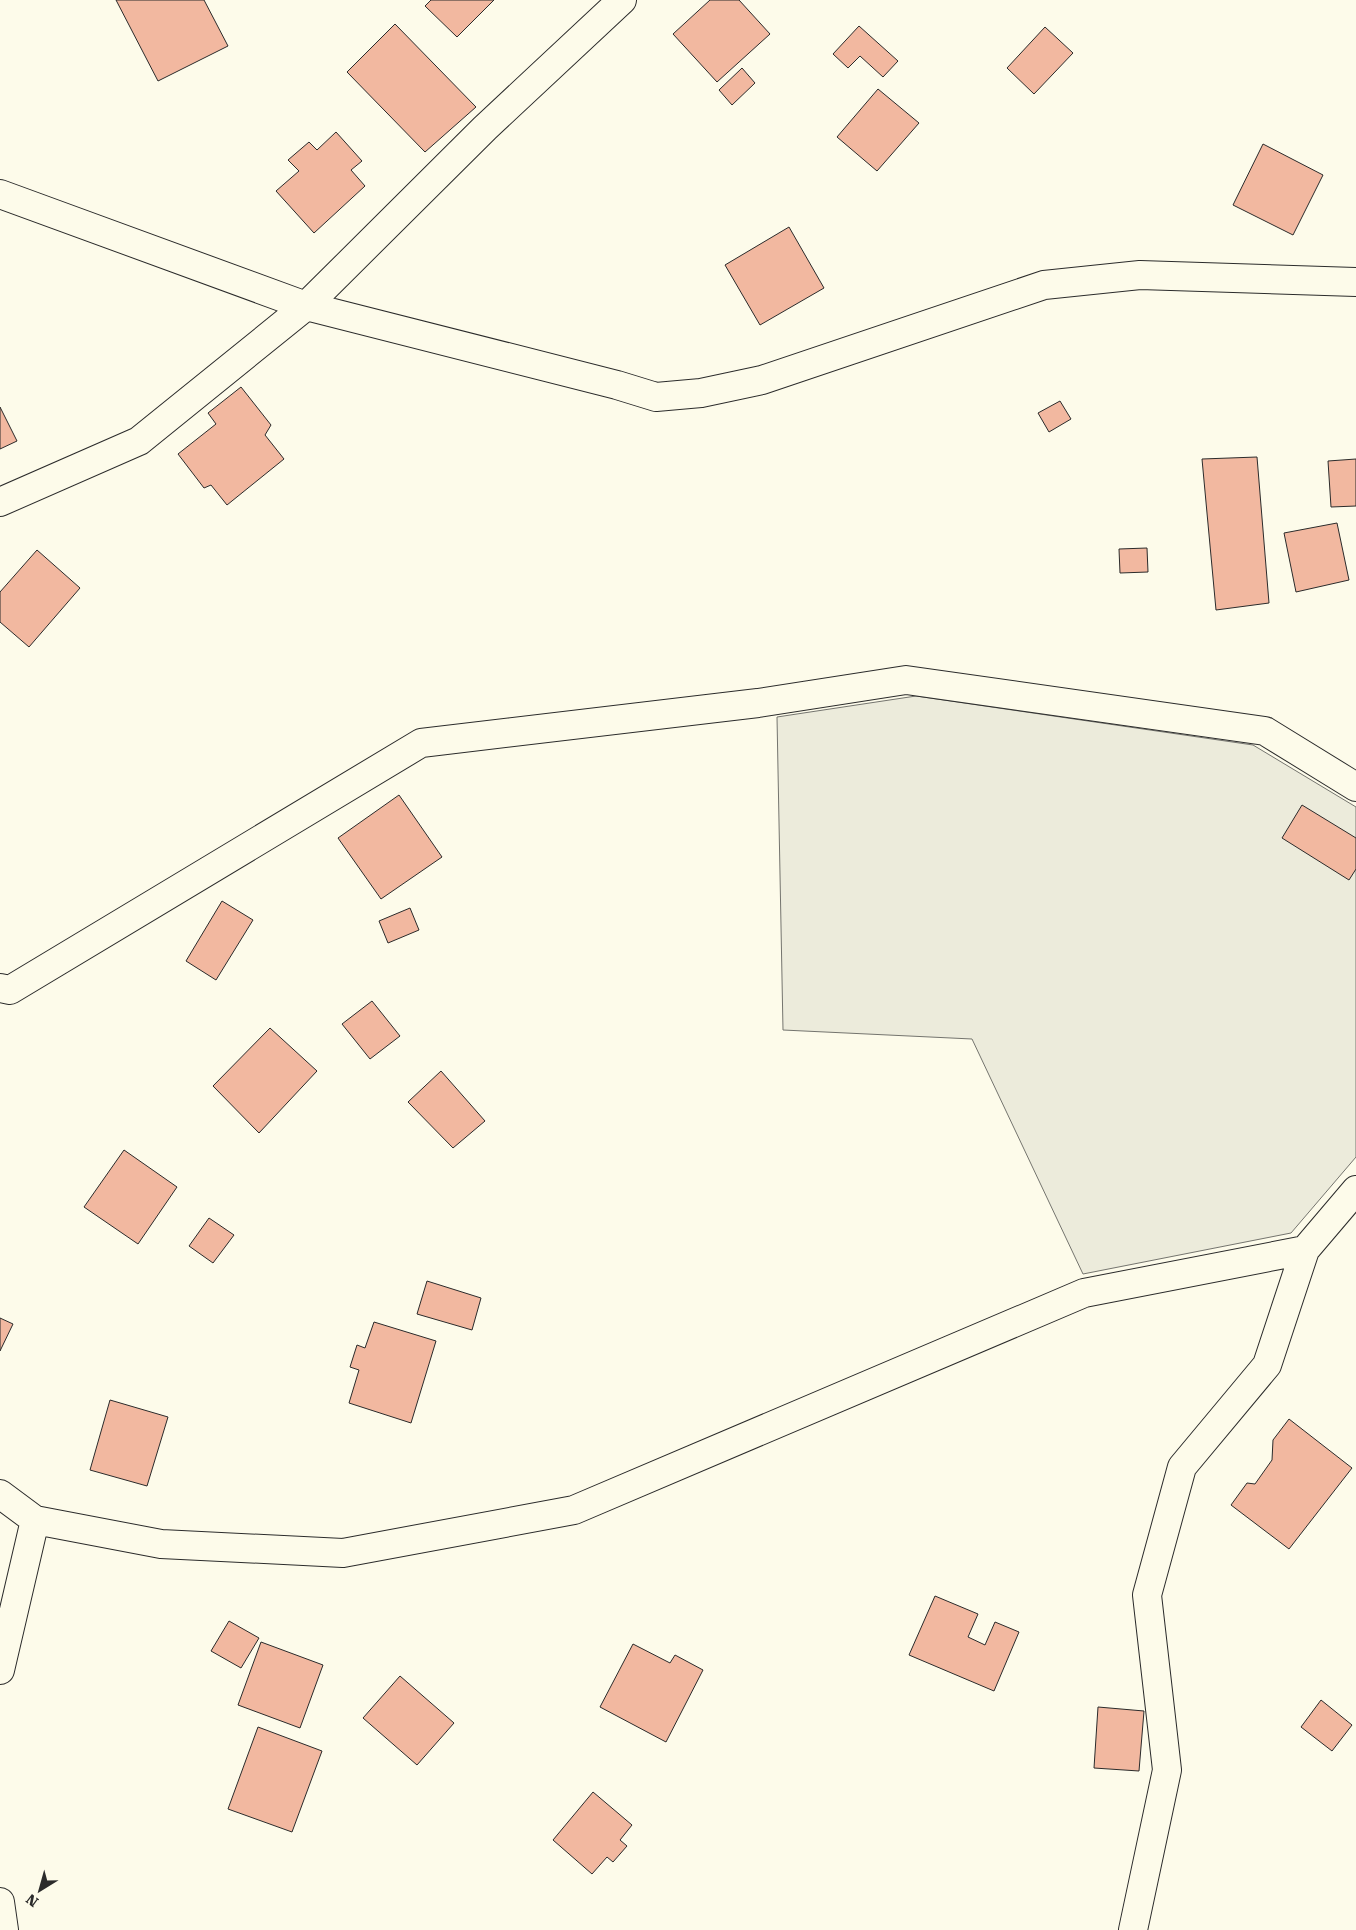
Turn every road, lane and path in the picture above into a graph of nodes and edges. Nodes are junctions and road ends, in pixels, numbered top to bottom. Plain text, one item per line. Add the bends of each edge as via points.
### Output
1 (622, 0) edge
2 (0, 194) edge
3 (1356, 282) edge
4 (306, 306) junction
5 (0, 502) edge
6 (1356, 787) edge
7 (3, 992) edge
8 (1356, 1190) edge
9 (1305, 1250) junction
10 (0, 1494) edge
11 (35, 1520) junction
12 (0, 1670) edge
13 (0, 1902) edge
14 (4, 1930) edge
15 (1133, 1930) edge

1 - 4 street via 485,128
2 - 4 street
3 - 4 street via 1140,275 1044,285 762,380 701,394 656,397
4 - 5 street via 139,441
6 - 7 street via 1265,731 906,680 758,702 421,743
8 - 9 street
9 - 11 street via 1084,1293 574,1510 342,1553 161,1544
9 - 15 street via 1267,1365 1182,1467 1147,1595 1166,1770
10 - 11 street
11 - 12 street
13 - 14 street

